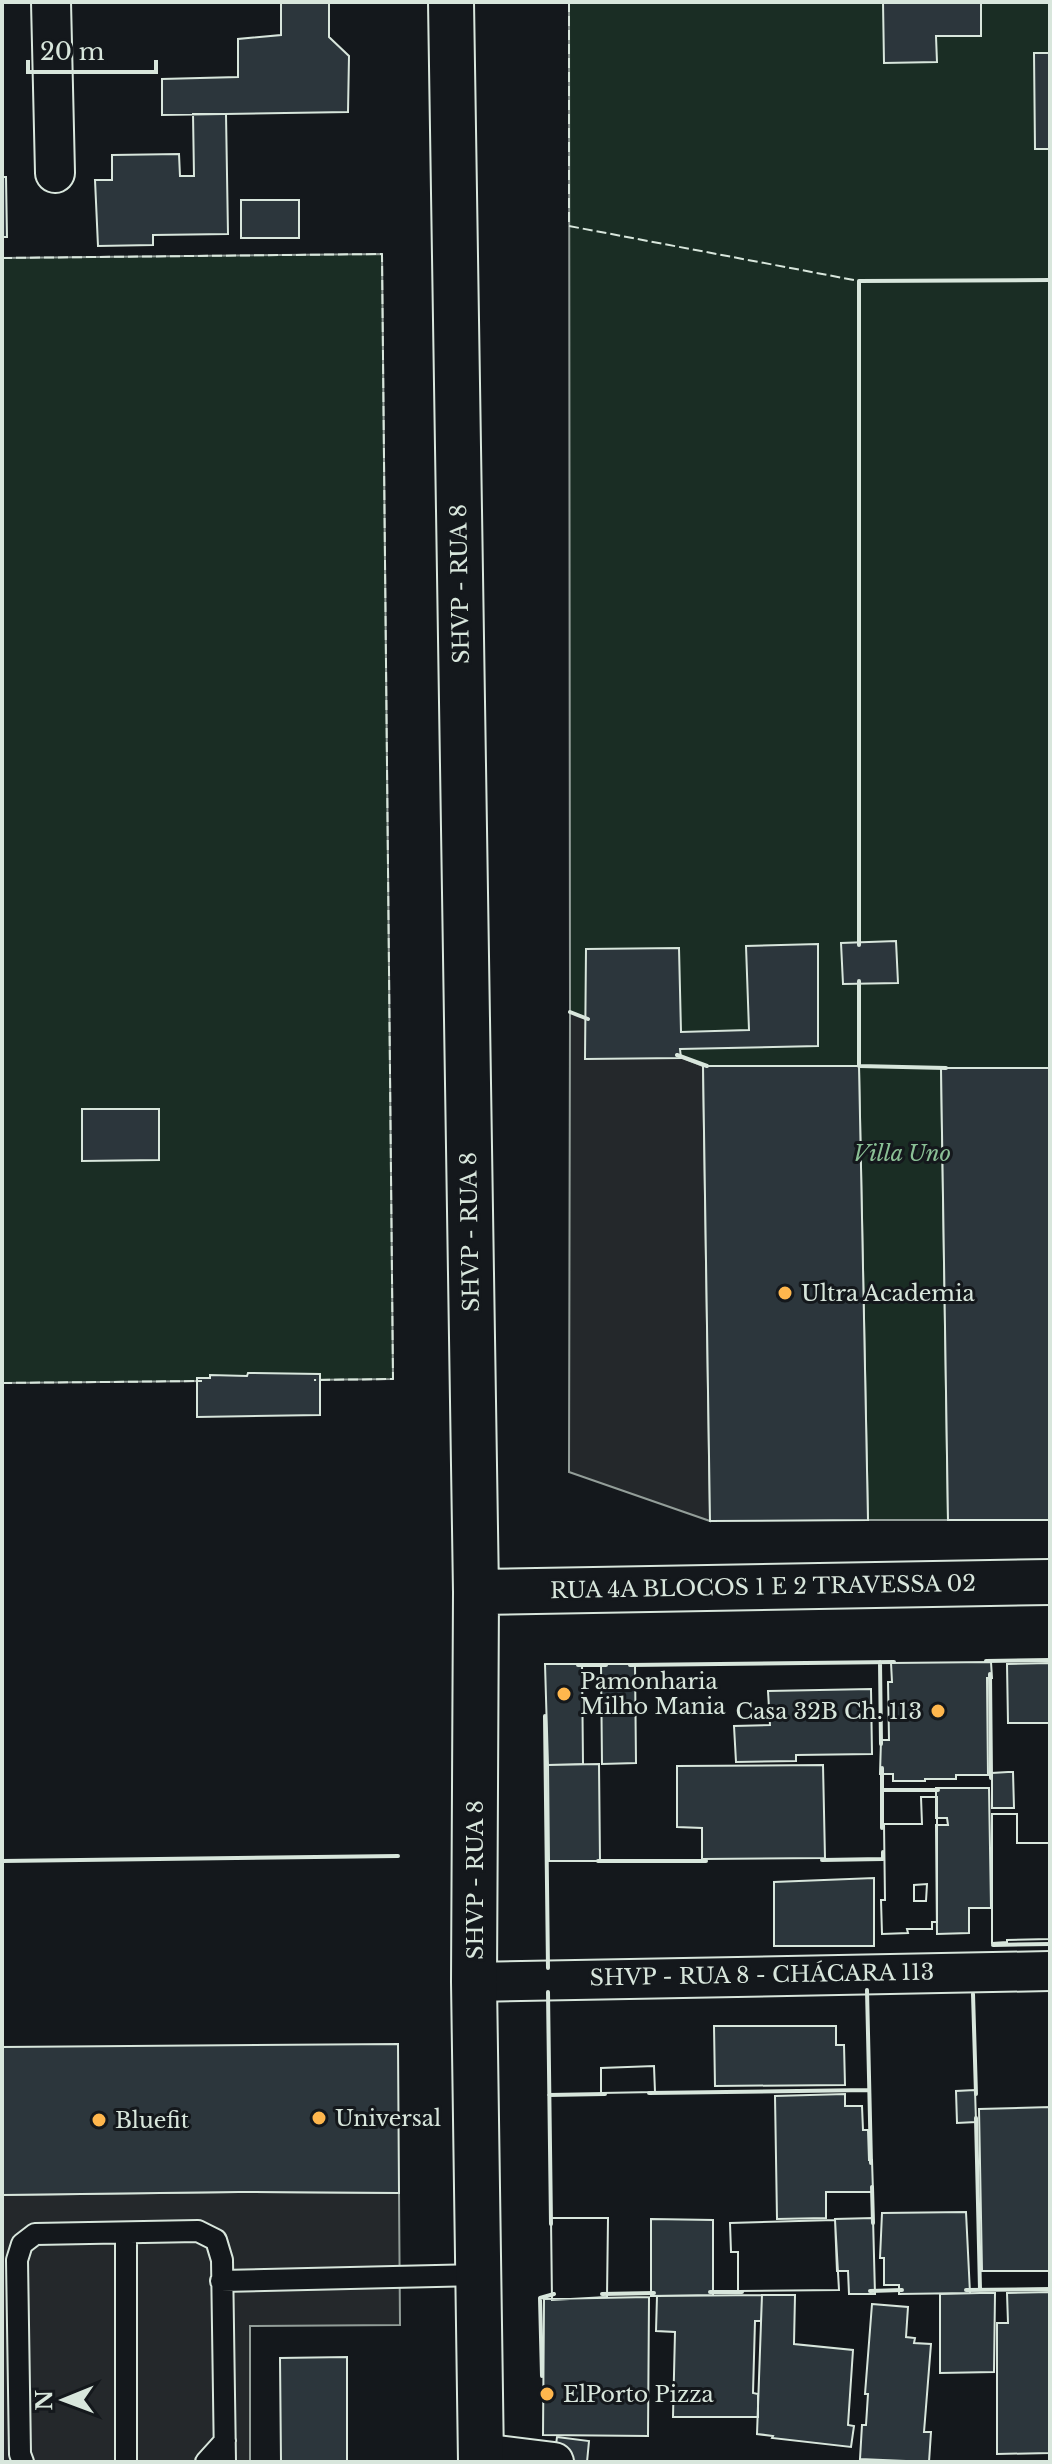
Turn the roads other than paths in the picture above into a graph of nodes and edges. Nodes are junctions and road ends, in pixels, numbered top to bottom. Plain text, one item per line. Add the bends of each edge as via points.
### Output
1 (51, 2) edge
2 (451, 2) edge
3 (55, 173) dead end
4 (1050, 1582) edge
5 (476, 1592) junction
6 (1050, 1971) edge
7 (474, 1982) junction
8 (126, 2233) junction
9 (479, 2275) junction
10 (221, 2281) junction
11 (225, 2441) junction
12 (481, 2458) edge
13 (23, 2462) edge
14 (126, 2462) edge
15 (206, 2462) edge
16 (225, 2462) edge
17 (554, 2462) edge

1 - 3 street
2 - 5 street, SHVP - RUA 8
4 - 5 street, RUA 4A BLOCOS 1 E 2 TRAVESSA 02
5 - 7 street, SHVP - RUA 8
6 - 7 street, SHVP - RUA 8 - CHÁCARA 113
7 - 9 street, SHVP - RUA 8
8 - 10 lane via 198,2231 216,2240
8 - 13 lane via 35,2234 22,2244 17,2260
8 - 14 lane
9 - 10 lane
9 - 12 street, SHVP - RUA 8
10 - 11 lane
11 - 15 lane
11 - 16 lane
12 - 17 street

